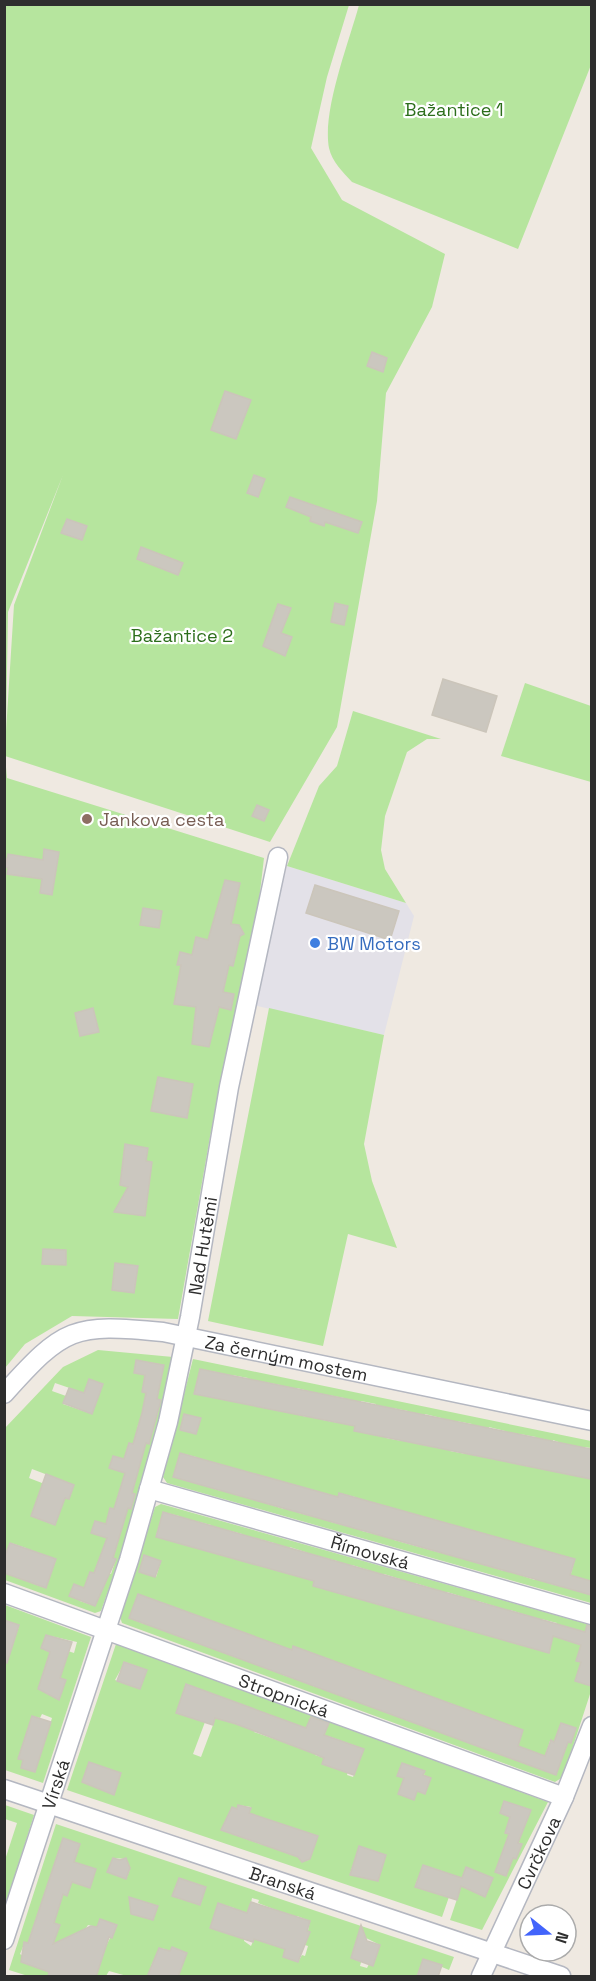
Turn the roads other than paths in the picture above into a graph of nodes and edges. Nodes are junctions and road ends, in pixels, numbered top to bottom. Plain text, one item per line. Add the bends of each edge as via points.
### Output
1 (278, 856) dead end
2 (186, 1336) junction
3 (4, 1394) edge
4 (591, 1421) edge
5 (149, 1489) junction
6 (4, 1593) edge
7 (591, 1615) edge
8 (104, 1630) junction
9 (591, 1726) edge
10 (4, 1789) edge
11 (564, 1797) junction
12 (50, 1804) junction
13 (4, 1940) edge
14 (493, 1954) junction
15 (481, 1977) edge
16 (561, 1977) edge

1 - 2 street, Nad Hutěmi via 229,1087
2 - 3 street, Za černým mostem via 99,1327 77,1332 39,1356
2 - 4 street, Za černým mostem
2 - 5 street, Nad Hutěmi
5 - 7 street, Římovská
5 - 8 street, Nad Hutěmi
6 - 8 street, Stropnická
8 - 11 street, Stropnická
8 - 12 street, Vírská
9 - 11 street, Cvrčkova
10 - 12 street, Branská
11 - 14 street, Cvrčkova
12 - 13 street, Vírská
12 - 14 street, Branská
14 - 15 street, Cvrčkova
14 - 16 street, Branská

